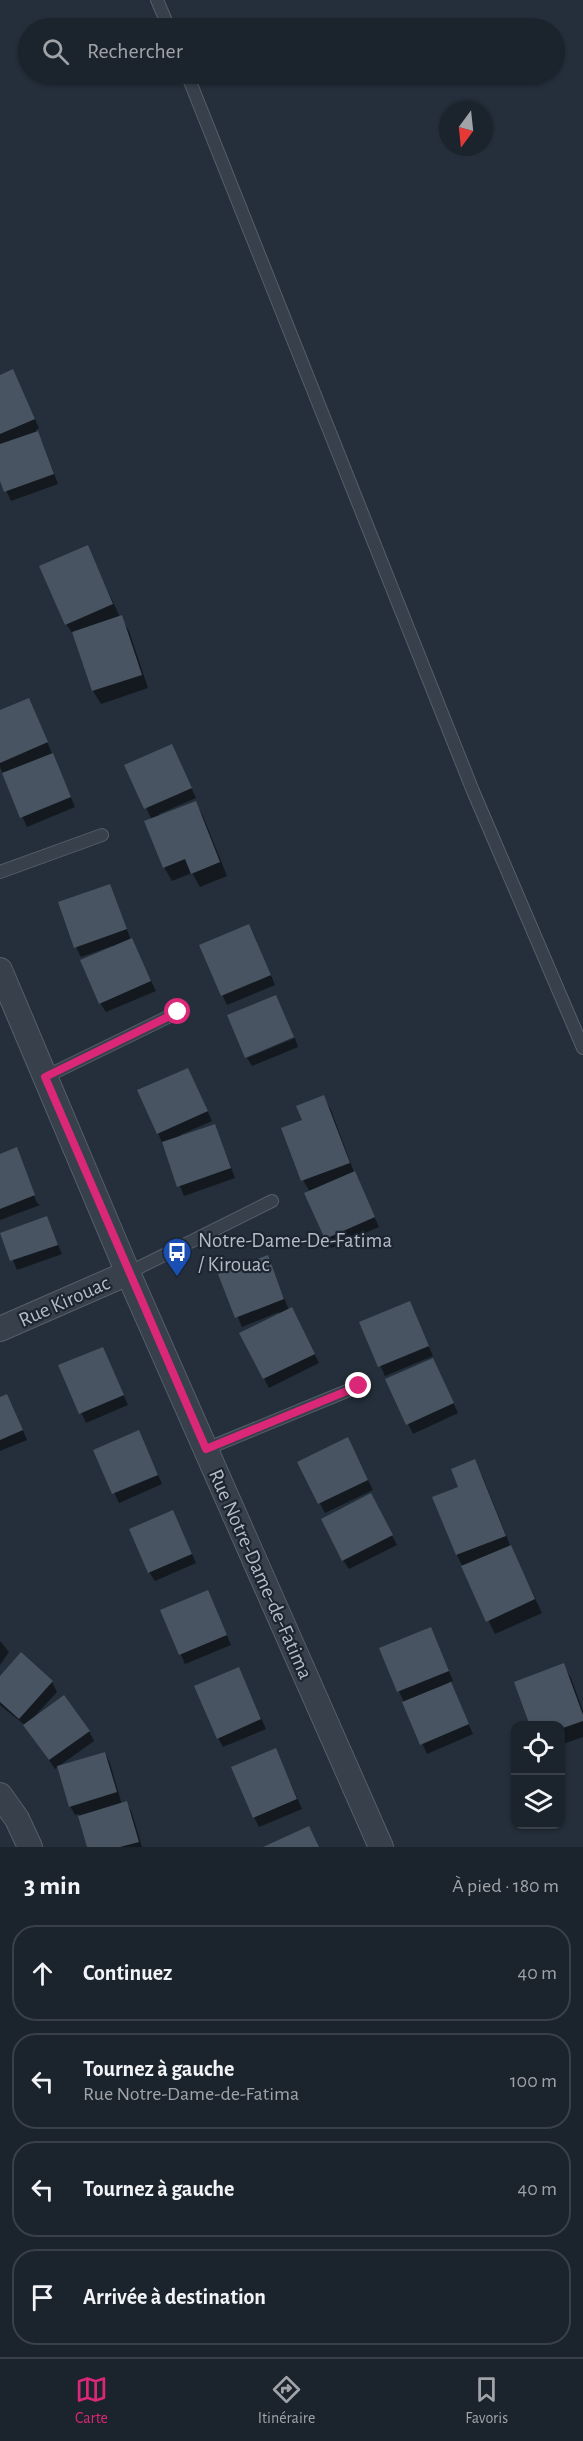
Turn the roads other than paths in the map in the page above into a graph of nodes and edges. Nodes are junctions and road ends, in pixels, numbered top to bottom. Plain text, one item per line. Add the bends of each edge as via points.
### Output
1 (157, 0) edge
2 (165, 18) edge
3 (191, 84) edge
4 (102, 835) dead end
5 (0, 872) edge
6 (0, 970) edge
7 (178, 1012) dead end
8 (583, 1048) edge
9 (45, 1077) junction
10 (272, 1201) dead end
11 (128, 1273) junction
12 (0, 1329) edge
13 (359, 1386) dead end
14 (206, 1449) junction
15 (0, 1796) edge
16 (30, 1847) edge
17 (381, 1847) edge

1 - 2 lane
3 - 8 lane via 473,791
4 - 5 lane
6 - 9 street, Rue Notre-Dame-de-Fatima
7 - 9 lane
9 - 11 street, Rue Notre-Dame-de-Fatima
10 - 11 lane
11 - 12 street, Rue Kirouac
11 - 14 street, Rue Notre-Dame-de-Fatima
13 - 14 lane
14 - 17 street, Rue Notre-Dame-de-Fatima
15 - 16 street

